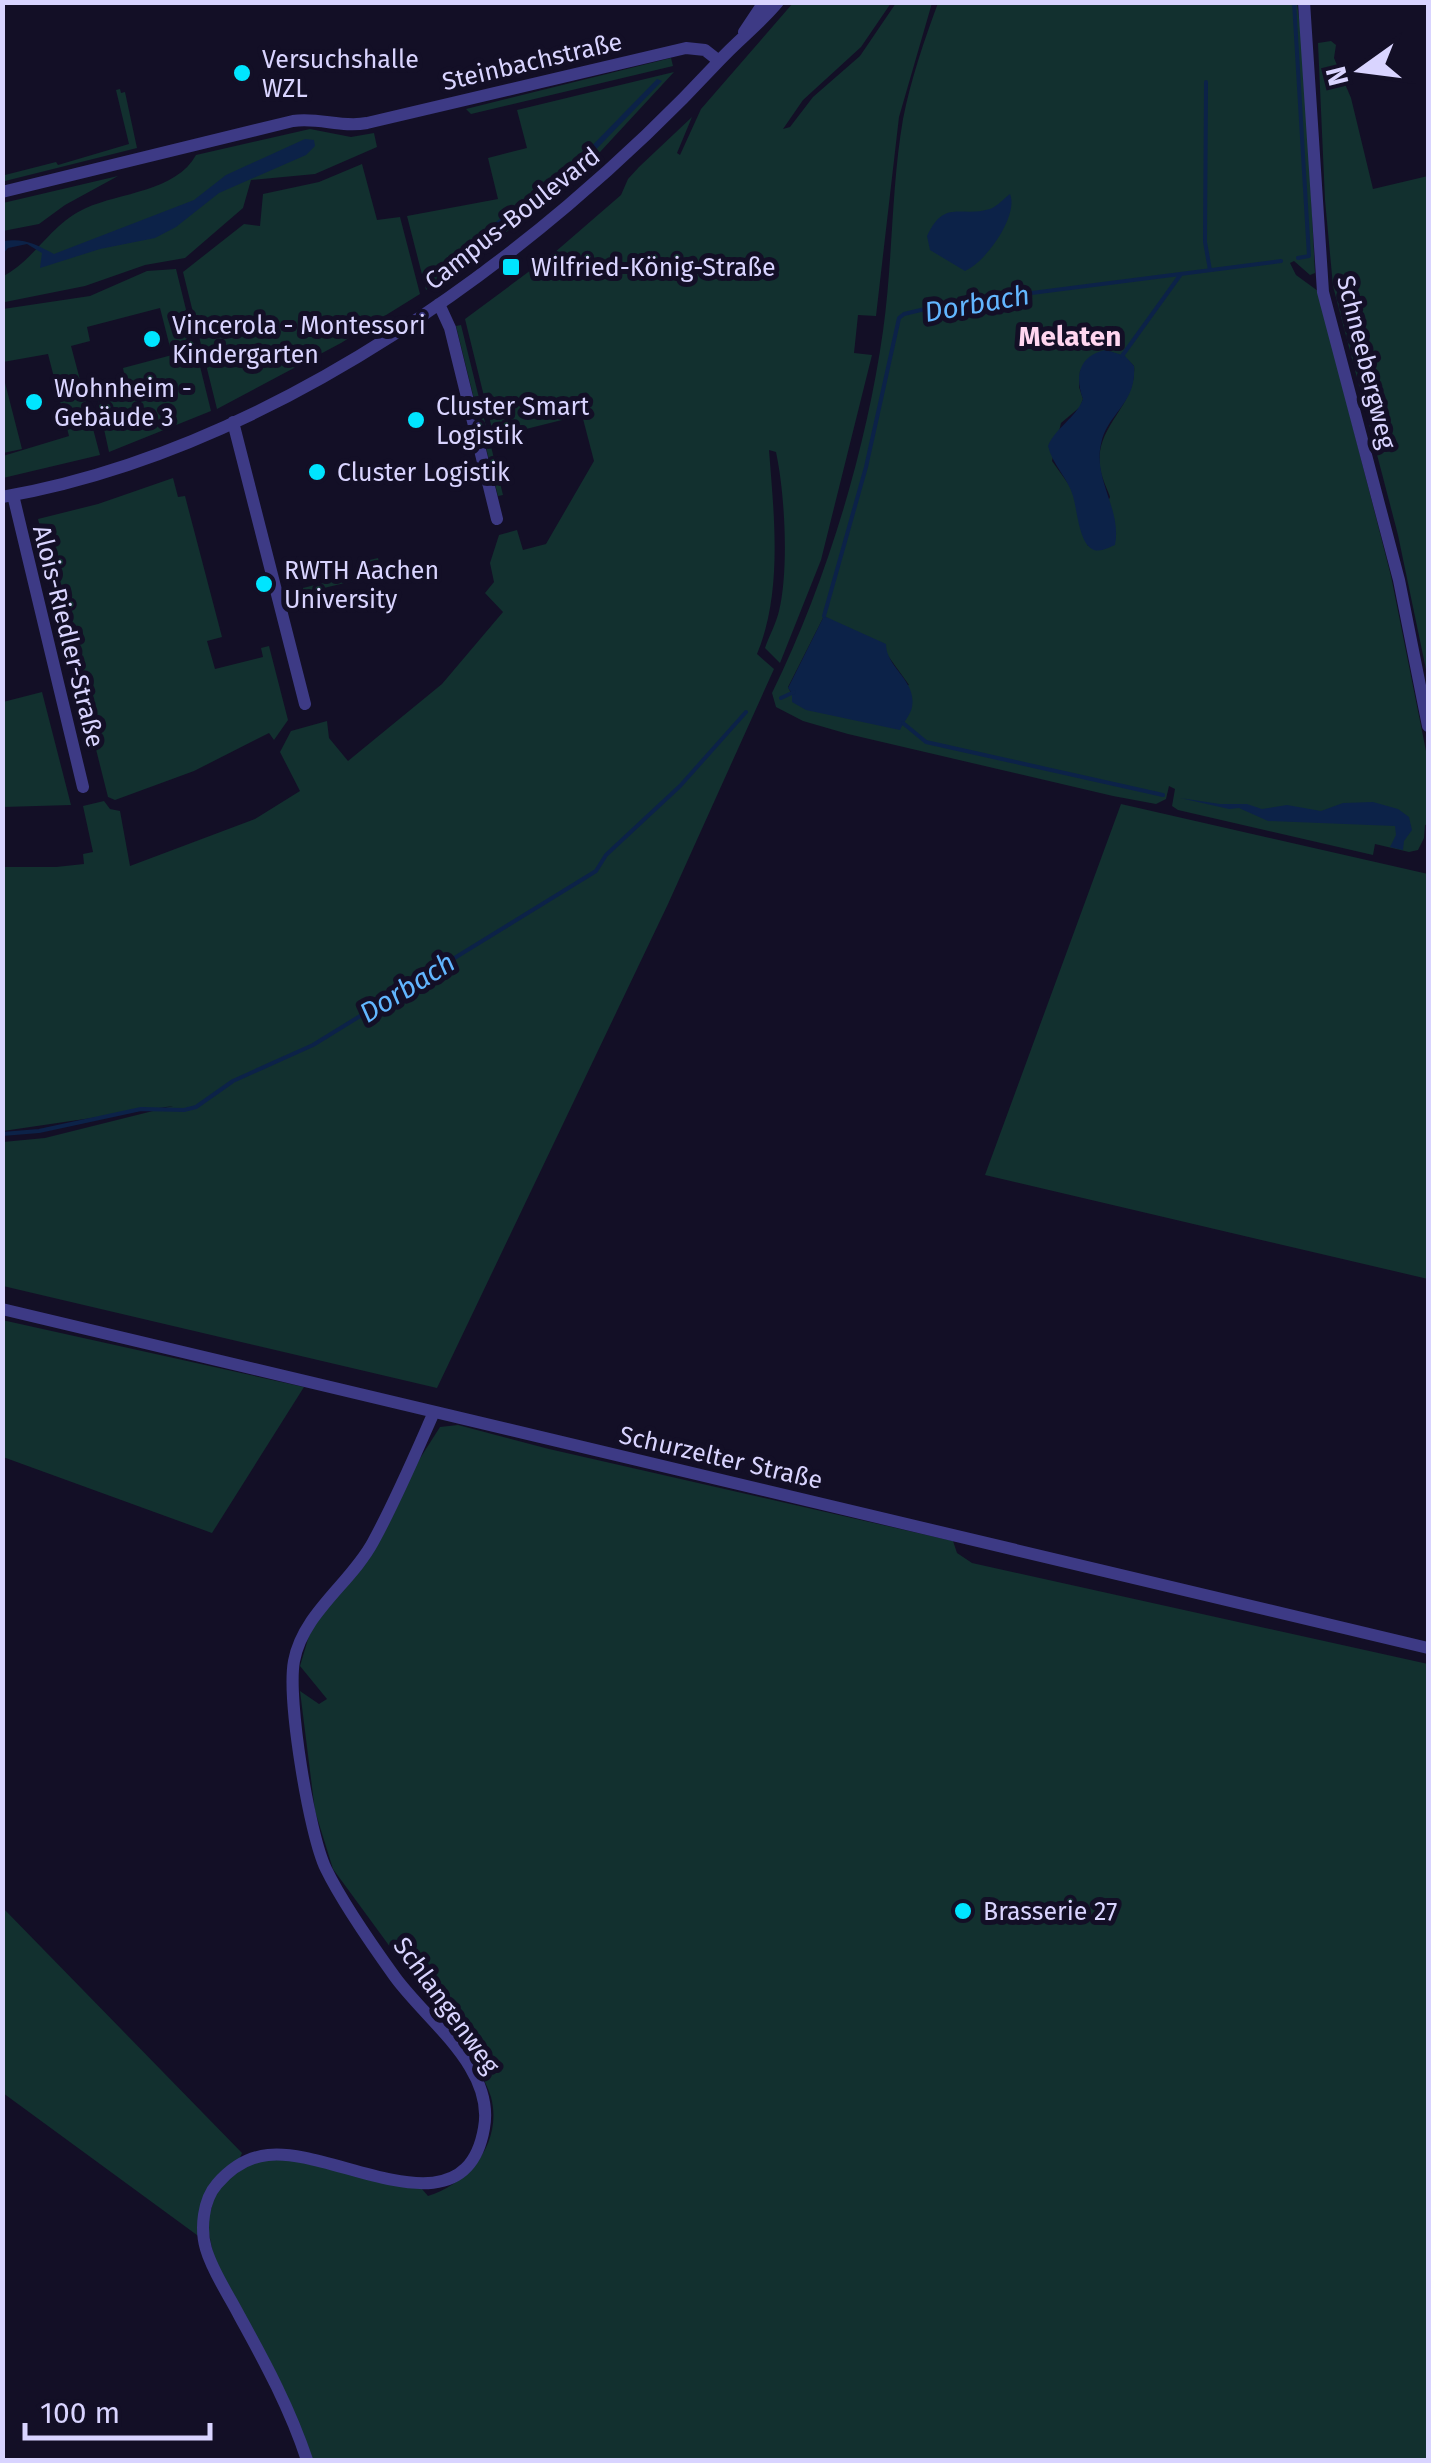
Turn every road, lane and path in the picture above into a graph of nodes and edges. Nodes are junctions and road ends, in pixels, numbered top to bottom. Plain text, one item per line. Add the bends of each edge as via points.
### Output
1 (764, 2) edge
2 (778, 2) edge
3 (1304, 2) edge
4 (740, 38) junction
5 (719, 61) junction
6 (2, 192) edge
7 (439, 304) junction
8 (233, 422) junction
9 (8, 496) edge
10 (496, 518) dead end
11 (306, 704) dead end
12 (1428, 726) edge
13 (83, 787) dead end
14 (2, 1309) edge
15 (434, 1412) junction
16 (1428, 1648) edge
17 (307, 2460) edge

1 - 4 street, Campus-Boulevard
2 - 4 street, Campus-Boulevard
3 - 12 street, Schneebergweg via 1322,282 1400,580
4 - 5 street, Campus-Boulevard
5 - 6 street, Steinbachstraße via 705,50 686,48 367,124 293,121
5 - 7 street, Campus-Boulevard via 604,176
7 - 8 street, Campus-Boulevard
7 - 10 street
8 - 9 street, Campus-Boulevard via 110,471
8 - 11 street
9 - 13 street, Alois-Riedler-Straße
14 - 15 street, Schurzelter Straße
15 - 16 street, Schurzelter Straße
15 - 17 street, Schlangenweg via 374,1542 302,1638 294,1660 295,1711 312,1837 327,1872 396,1978 468,2064 486,2102 486,2124 468,2165 427,2186 272,2154 244,2162 214,2187 204,2217 206,2249 281,2393

